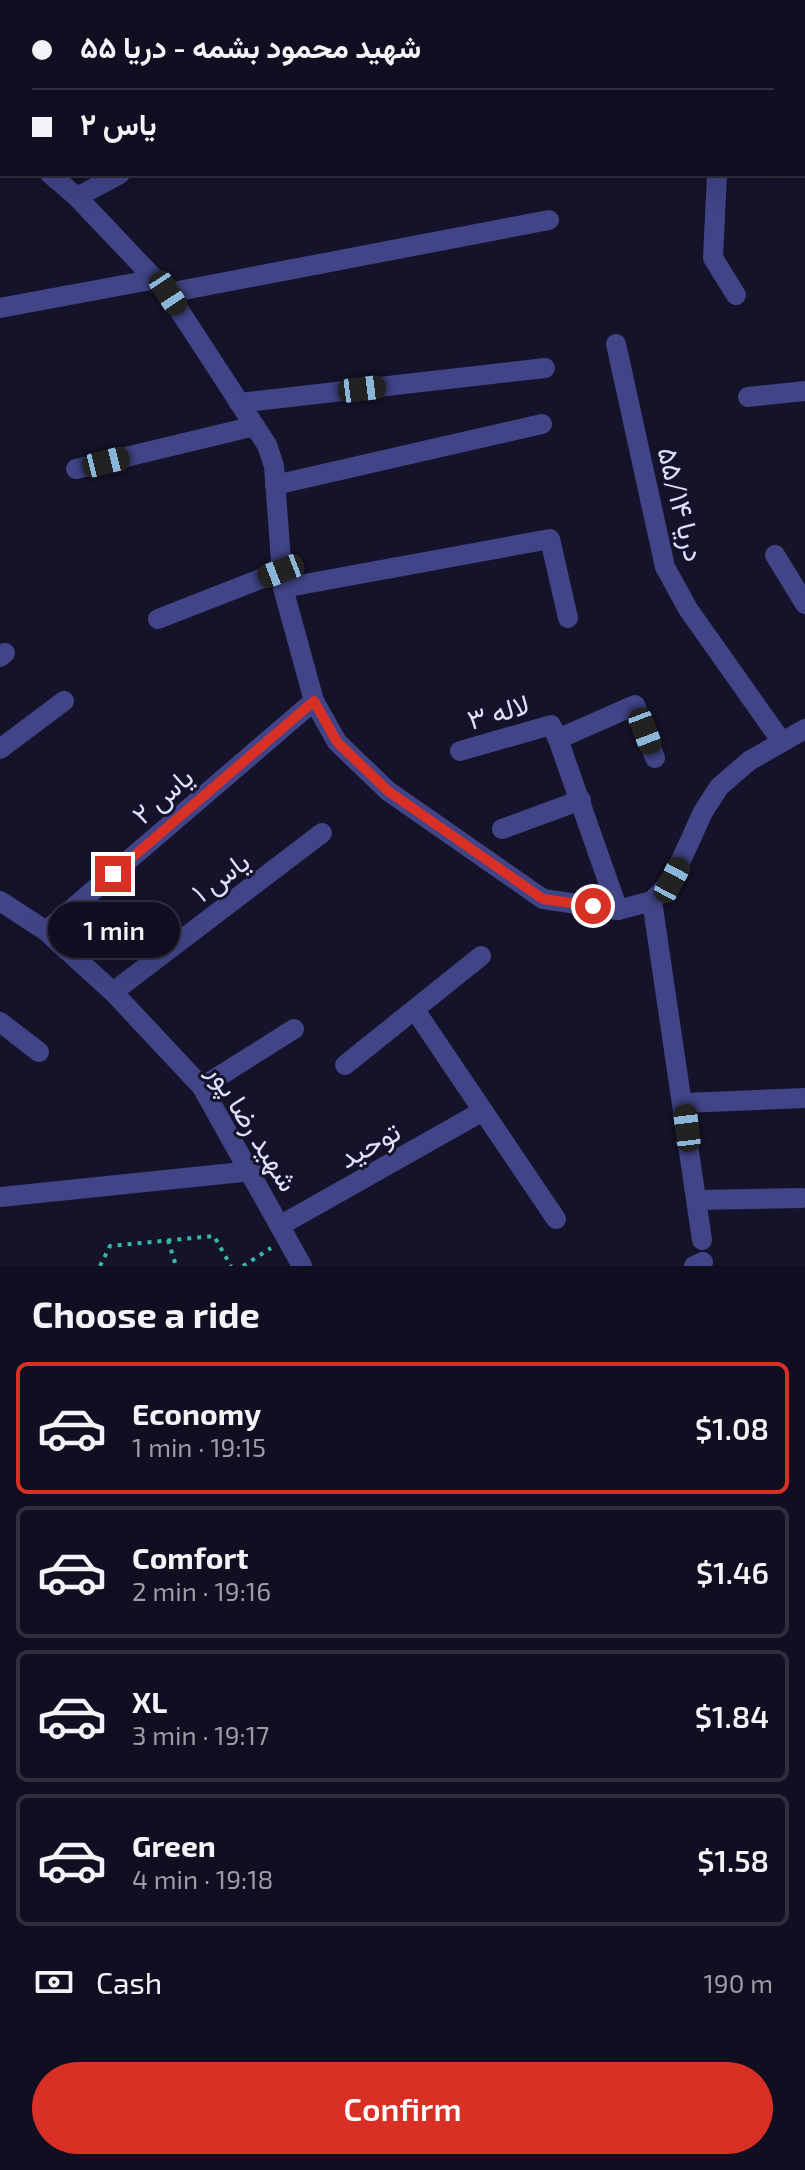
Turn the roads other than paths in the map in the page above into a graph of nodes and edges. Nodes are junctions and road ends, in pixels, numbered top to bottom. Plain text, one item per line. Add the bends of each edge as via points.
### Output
1 (52, 176) edge
2 (116, 176) edge
3 (724, 176) edge
4 (77, 197) junction
5 (549, 220) dead end
6 (162, 286) junction
7 (736, 295) dead end
8 (0, 308) edge
9 (616, 344) dead end
10 (545, 368) dead end
11 (805, 391) edge
12 (748, 397) dead end
13 (239, 403) junction
14 (542, 424) dead end
15 (255, 426) junction
16 (76, 469) dead end
17 (275, 485) junction
18 (775, 555) dead end
19 (282, 579) junction
20 (805, 604) edge
21 (568, 618) dead end
22 (158, 619) dead end
23 (64, 701) dead end
24 (314, 701) junction
25 (805, 729) edge
26 (554, 732) junction
27 (782, 742) junction
28 (0, 749) edge
29 (460, 751) dead end
30 (655, 758) dead end
31 (581, 800) junction
32 (502, 829) dead end
33 (322, 833) dead end
34 (0, 901) edge
35 (652, 901) junction
36 (618, 910) junction
37 (46, 931) junction
38 (481, 956) dead end
39 (113, 992) junction
40 (415, 1010) junction
41 (0, 1022) edge
42 (294, 1029) dead end
43 (39, 1052) dead end
44 (345, 1065) dead end
45 (202, 1087) junction
46 (805, 1098) edge
47 (683, 1103) junction
48 (483, 1111) junction
49 (252, 1171) junction
50 (0, 1197) edge
51 (802, 1198) dead end
52 (697, 1200) junction
53 (556, 1219) dead end
54 (285, 1231) junction
55 (702, 1240) dead end
56 (302, 1266) edge

1 - 4 street
2 - 4 street
3 - 7 street via 713,258
4 - 6 street
5 - 6 street
6 - 8 street
6 - 13 street
9 - 27 street, دریا ۵۵/۱۴ via 665,567 688,609
10 - 13 street
11 - 12 street
13 - 15 street
14 - 17 street
15 - 16 street
15 - 17 street via 267,445
17 - 19 street
18 - 20 street
19 - 21 street via 550,539
19 - 22 street
19 - 24 street
23 - 28 street
24 - 36 street via 356,763 519,884 543,899
24 - 37 street, یاس ۲
25 - 27 street
26 - 29 street, لاله ۳
26 - 30 street, لاله ۳ via 635,705
26 - 31 street
27 - 35 street via 719,787 672,880
31 - 32 street
31 - 36 street
33 - 39 street, یاس ۱
34 - 37 street, شهید رضا پور
35 - 36 street
35 - 47 street
37 - 39 street, شهید رضا پور
38 - 40 street
39 - 45 street, شهید رضا پور
40 - 44 street
40 - 48 street
41 - 43 street
42 - 45 street
45 - 49 street, شهید رضا پور
46 - 47 street
47 - 52 street
48 - 53 street
48 - 54 street, توحید
49 - 50 street
49 - 54 street, شهید رضا پور
51 - 52 street
52 - 55 street
54 - 56 street, شهید رضا پور

